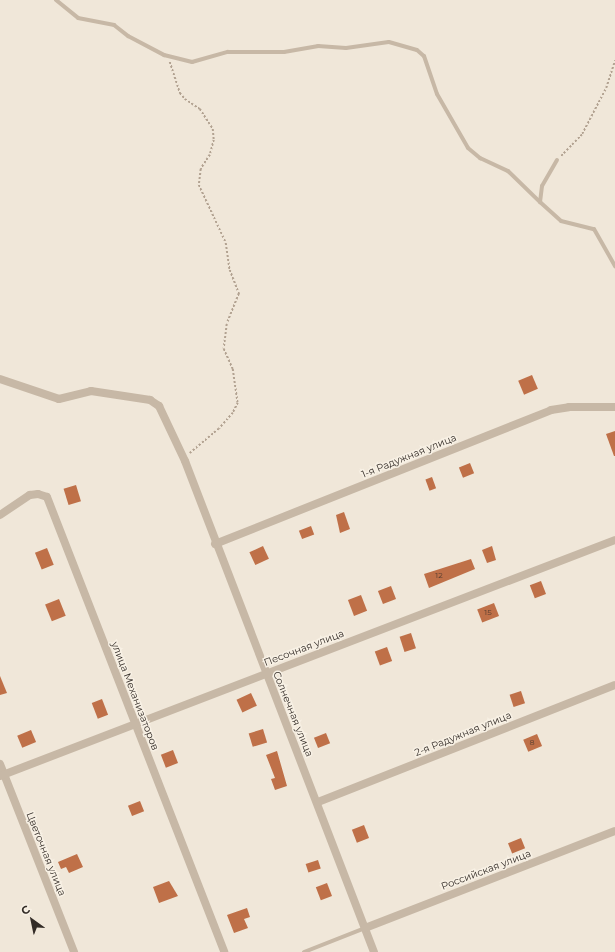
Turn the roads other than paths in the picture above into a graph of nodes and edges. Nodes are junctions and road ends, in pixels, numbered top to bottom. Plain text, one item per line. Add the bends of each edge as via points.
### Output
1 (56, 0) edge
2 (557, 160) road end
3 (540, 202) junction
4 (615, 266) edge
5 (0, 379) edge
6 (615, 407) edge
7 (0, 515) edge
8 (615, 540) edge
9 (215, 544) junction
10 (266, 674) junction
11 (615, 685) edge
12 (135, 724) junction
13 (0, 764) edge
14 (2, 775) edge
15 (318, 802) junction
16 (615, 831) edge
17 (365, 928) junction
18 (74, 952) edge
19 (224, 952) edge
20 (304, 952) edge
21 (374, 952) edge

1 - 3 lane via 78,18 114,25 128,36 164,55 192,62 228,52 284,52 318,46 346,48 388,42 417,50 424,56 438,94 468,148 480,158 508,170
2 - 3 lane via 542,186
3 - 4 lane via 561,221 594,229
5 - 9 street, Солнечная улица via 59,399 91,391 150,400 159,406 185,461
6 - 9 street, 1-я Радужная улица via 569,407 551,410
7 - 12 street, улица Механизаторов via 30,495 47,497
8 - 10 street, Песочная улица
9 - 10 street, Солнечная улица
10 - 12 street, Песочная улица
10 - 15 street, Солнечная улица
11 - 15 street, 2-я Радужная улица
12 - 14 street, Песочная улица
12 - 19 street, улица Механизаторов
13 - 14 street, Цветочная улица
14 - 18 street, Цветочная улица
15 - 17 street, Солнечная улица
16 - 17 street, Российская улица
17 - 20 lane
17 - 21 street, Солнечная улица

